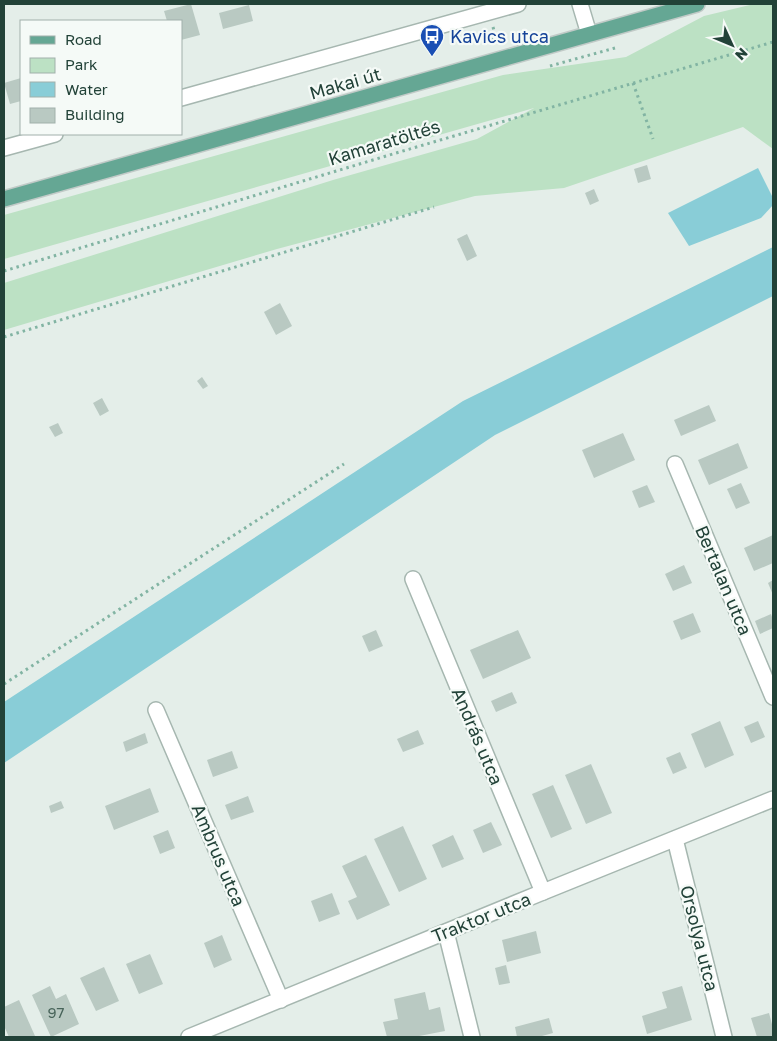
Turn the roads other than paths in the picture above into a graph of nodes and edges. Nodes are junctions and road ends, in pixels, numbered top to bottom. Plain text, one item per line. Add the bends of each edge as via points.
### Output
1 (580, 4) edge
2 (697, 4) edge
3 (509, 5) edge
4 (589, 34) junction
5 (182, 98) edge
6 (52, 135) edge
7 (4, 148) edge
8 (4, 198) edge
9 (675, 464) dead end
10 (413, 579) dead end
11 (773, 697) edge
12 (156, 710) dead end
13 (773, 800) edge
14 (675, 839) junction
15 (543, 892) junction
16 (446, 932) junction
17 (281, 1000) junction
18 (224, 1031) edge
19 (189, 1037) edge
20 (472, 1037) edge
21 (724, 1037) edge

1 - 4 street
2 - 4 main road, Makai út
3 - 5 street, Makai út
4 - 8 main road, Makai út
6 - 7 street
9 - 11 street, Bertalan utca
10 - 15 street, András utca
12 - 17 street, Ambrus utca
13 - 14 street, Traktor utca
14 - 15 street, Traktor utca
14 - 21 street, Orsolya utca
15 - 16 street, Traktor utca
16 - 17 street, Traktor utca
16 - 20 street
17 - 18 street, Traktor utca
18 - 19 street, Traktor utca

